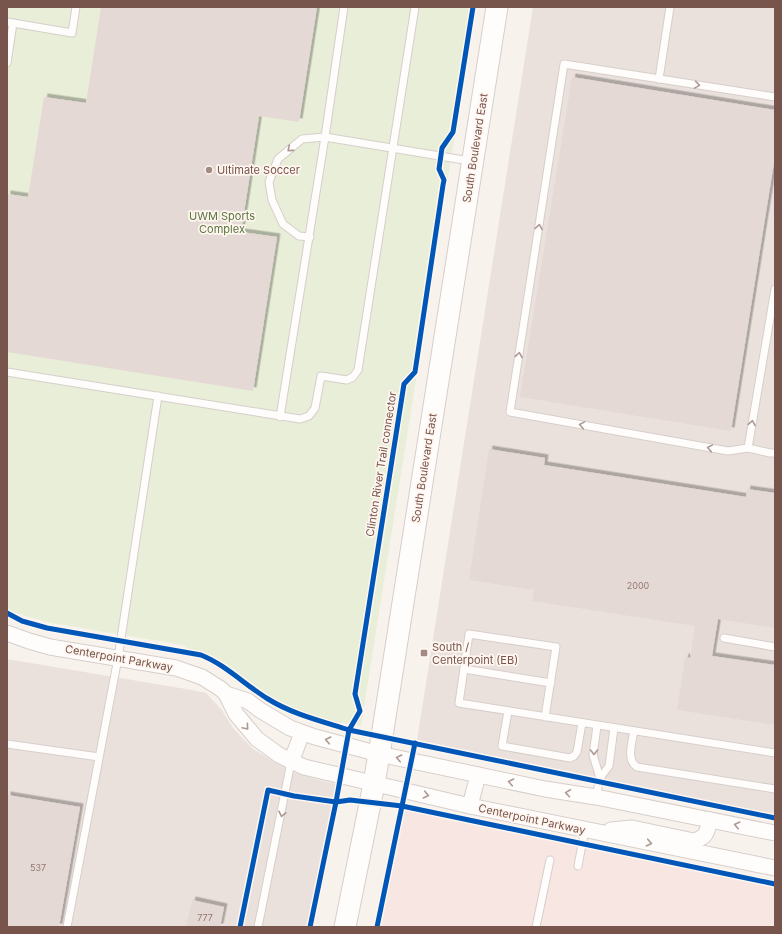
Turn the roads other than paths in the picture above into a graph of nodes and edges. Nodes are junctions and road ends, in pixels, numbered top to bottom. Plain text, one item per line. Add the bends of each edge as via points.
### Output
1 (76, 7) edge
2 (344, 7) edge
3 (416, 7) edge
4 (497, 7) edge
5 (670, 7) edge
6 (10, 22) edge
7 (7, 63) edge
8 (659, 79) junction
9 (775, 97) edge
10 (325, 137) junction
11 (394, 148) junction
12 (473, 162) junction
13 (310, 237) junction
14 (775, 289) edge
15 (7, 372) edge
16 (158, 396) junction
17 (280, 416) junction
18 (748, 448) junction
19 (775, 453) edge
20 (7, 633) edge
21 (724, 638) dead end
22 (775, 647) edge
23 (118, 658) junction
24 (464, 669) junction
25 (551, 683) junction
26 (226, 694) junction
27 (508, 711) junction
28 (545, 717) junction
29 (582, 723) junction
30 (597, 726) junction
31 (614, 728) junction
32 (634, 731) junction
33 (302, 733) junction
34 (7, 744) edge
35 (775, 753) edge
36 (379, 754) junction
37 (99, 757) junction
38 (292, 762) junction
39 (478, 775) junction
40 (600, 778) junction
41 (374, 784) junction
42 (775, 789) edge
43 (596, 797) junction
44 (470, 806) junction
45 (710, 820) junction
46 (591, 831) junction
47 (775, 833) edge
48 (550, 860) dead end
49 (578, 866) dead end
50 (775, 868) edge
51 (67, 927) edge
52 (258, 927) edge
53 (345, 927) edge
54 (536, 927) edge

1 - 6 lane via 72,33
2 - 10 lane
3 - 11 lane
4 - 12 street, South Boulevard East
5 - 8 lane
6 - 7 lane
8 -> 9 lane
18 -> 8 lane via 728,451 510,412 564,64
10 - 11 lane
10 - 13 lane
10 -> 13 lane via 302,139 278,160 269,182 272,200 283,224 299,236
11 - 12 lane
11 - 17 lane via 358,370 354,377 347,380 321,376 315,408 309,416 300,419
12 - 36 street, South Boulevard East
13 - 17 lane
18 -> 14 lane
15 - 16 lane
16 - 17 lane
16 - 23 lane
18 - 19 lane
20 - 23 street, Centerpoint Parkway via 43,645
21 - 22 lane
23 - 26 street, Centerpoint Parkway via 188,671 209,680
23 - 37 lane
24 - 25 lane
24 - 25 lane via 469,634 556,647
24 - 27 lane via 458,703
25 - 28 lane
26 - 33 street, Centerpoint Parkway via 248,701
26 -> 38 street, Centerpoint Parkway via 236,714 257,739
27 - 28 lane
27 - 29 lane via 502,746 570,758 577,752
28 - 29 lane
29 - 30 lane
30 - 31 lane
30 -> 40 lane via 593,755
31 - 32 lane
31 - 40 lane via 608,766
32 - 35 lane
32 - 42 lane via 630,759 637,767
36 -> 33 street, Centerpoint Parkway
33 - 38 street
34 - 37 lane
39 -> 36 street, Centerpoint Parkway
36 - 41 street, South Boulevard East
37 - 51 lane
38 - 41 street, Centerpoint Parkway via 319,772
38 -> 52 lane
43 -> 39 street, Centerpoint Parkway
39 - 44 street
40 - 43 lane
41 -> 44 street, Centerpoint Parkway
41 - 53 street, South Boulevard East
43 - 45 street, Centerpoint Parkway
44 - 46 street, Centerpoint Parkway
45 - 46 street via 702,838 694,841 632,828
47 -> 45 street, Centerpoint Parkway
46 - 49 lane
46 -> 50 street, Centerpoint Parkway
48 - 54 lane

